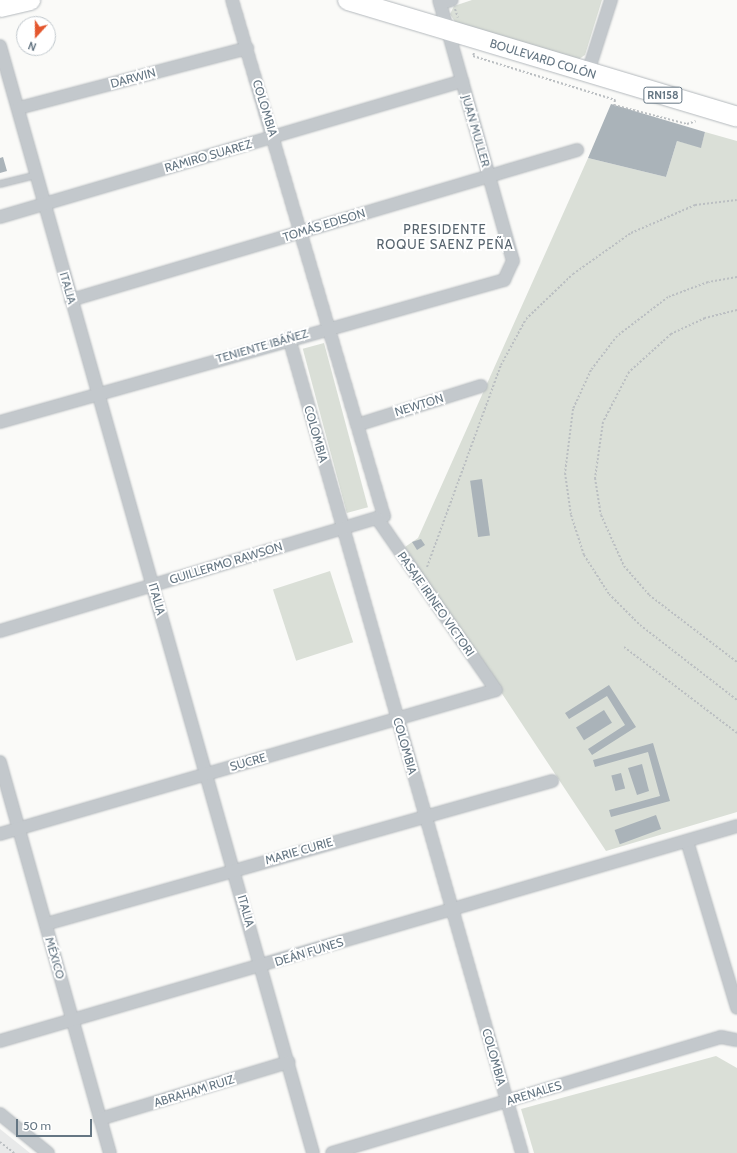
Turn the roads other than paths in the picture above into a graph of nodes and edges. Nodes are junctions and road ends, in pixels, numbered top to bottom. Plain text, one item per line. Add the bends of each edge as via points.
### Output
1 (30, 0) edge
2 (232, 0) edge
3 (348, 0) edge
4 (611, 0) edge
5 (439, 2) edge
6 (453, 3) edge
7 (3, 6) edge
8 (454, 27) junction
9 (0, 46) edge
10 (247, 48) junction
11 (588, 72) junction
12 (462, 81) junction
13 (19, 108) junction
14 (737, 117) edge
15 (274, 136) junction
16 (577, 150) dead end
17 (36, 175) junction
18 (489, 176) junction
19 (0, 184) edge
20 (44, 204) junction
21 (0, 217) edge
22 (302, 231) junction
23 (513, 261) joint
24 (71, 300) junction
25 (328, 327) junction
26 (289, 338) junction
27 (481, 386) dead end
28 (98, 393) junction
29 (0, 422) edge
30 (357, 425) junction
31 (380, 517) junction
32 (343, 528) junction
33 (153, 585) junction
34 (0, 631) edge
35 (496, 690) joint
36 (398, 720) junction
37 (0, 762) edge
38 (208, 774) junction
39 (552, 781) dead end
40 (424, 816) junction
41 (737, 826) edge
42 (19, 828) junction
43 (0, 834) edge
44 (687, 841) junction
45 (234, 869) junction
46 (451, 910) junction
47 (46, 924) junction
48 (262, 966) junction
49 (737, 1008) edge
50 (73, 1019) junction
51 (737, 1040) edge
52 (0, 1041) edge
53 (288, 1062) junction
54 (507, 1101) junction
55 (0, 1114) edge
56 (100, 1119) junction
57 (48, 1153) edge
58 (110, 1153) edge
59 (313, 1153) edge
60 (332, 1153) edge
61 (522, 1153) edge

1 - 7 highway
2 - 10 street, COLOMBIA
3 - 8 highway, BOULEVARD COLÓN / RN158
4 - 11 street
5 - 6 street
5 - 8 street, JUAN MULLER
8 - 11 highway, BOULEVARD COLÓN / RN158
8 - 12 street, JUAN MULLER
9 - 13 street, ITALIA
10 - 13 street, DARWIN
10 - 15 street, COLOMBIA
11 - 14 highway, BOULEVARD COLÓN / RN158
12 - 15 street, RAMIRO SUAREZ
12 - 18 street, JUAN MULLER
13 - 17 street, ITALIA
15 - 20 street, RAMIRO SUAREZ
15 - 22 street, COLOMBIA
16 - 18 street, TOMÁS EDISON
17 - 19 lane
17 - 20 street, ITALIA
18 - 22 street, TOMÁS EDISON
18 - 23 street, JUAN MULLER
20 - 21 street, RAMIRO SUAREZ
20 - 24 street, ITALIA
22 - 24 street, TOMÁS EDISON
22 - 25 street, COLOMBIA
23 - 25 street, TENIENTE IBÁÑEZ via 510,272 497,284
24 - 28 street, ITALIA
25 - 26 street, TENIENTE IBÁÑEZ
25 - 30 street, COLOMBIA
26 - 28 street, TENIENTE IBÁÑEZ
26 - 32 street, COLOMBIA
27 - 30 street, NEWTON
28 - 29 street, TENIENTE IBÁÑEZ
28 - 33 street, ITALIA
30 - 31 street, COLOMBIA
31 - 32 street, GUILLERMO RAWSON
31 - 35 street, PASAJE IRINEO VICTORI
32 - 33 street, GUILLERMO RAWSON
32 - 36 street, COLOMBIA
33 - 34 street, GUILLERMO RAWSON
33 - 38 street, ITALIA
35 - 36 street, SUCRE
36 - 38 street, SUCRE
36 - 40 street, COLOMBIA
37 - 42 street, MÉXICO
38 - 42 street, SUCRE
38 - 45 street, ITALIA
39 - 40 street, MARIE CURIE
40 - 45 street, MARIE CURIE
40 - 46 street, COLOMBIA
41 - 44 street, DEÁN FUNES
42 - 43 street, SUCRE
42 - 47 street, MÉXICO
44 - 46 street, DEÁN FUNES
44 - 49 street
45 - 47 street, MARIE CURIE
45 - 48 street, ITALIA
46 - 48 street, DEÁN FUNES
46 - 54 street, COLOMBIA
47 - 50 street, MÉXICO
48 - 50 street, DEÁN FUNES
48 - 53 street, ITALIA
50 - 52 street, DEÁN FUNES
50 - 56 street, MÉXICO
51 - 54 street, ARENALES via 721,1037
53 - 56 street, ABRAHAM RUIZ
53 - 59 street, ITALIA
54 - 60 street, ARENALES
54 - 61 street, COLOMBIA
55 - 57 street
56 - 58 street, MÉXICO

